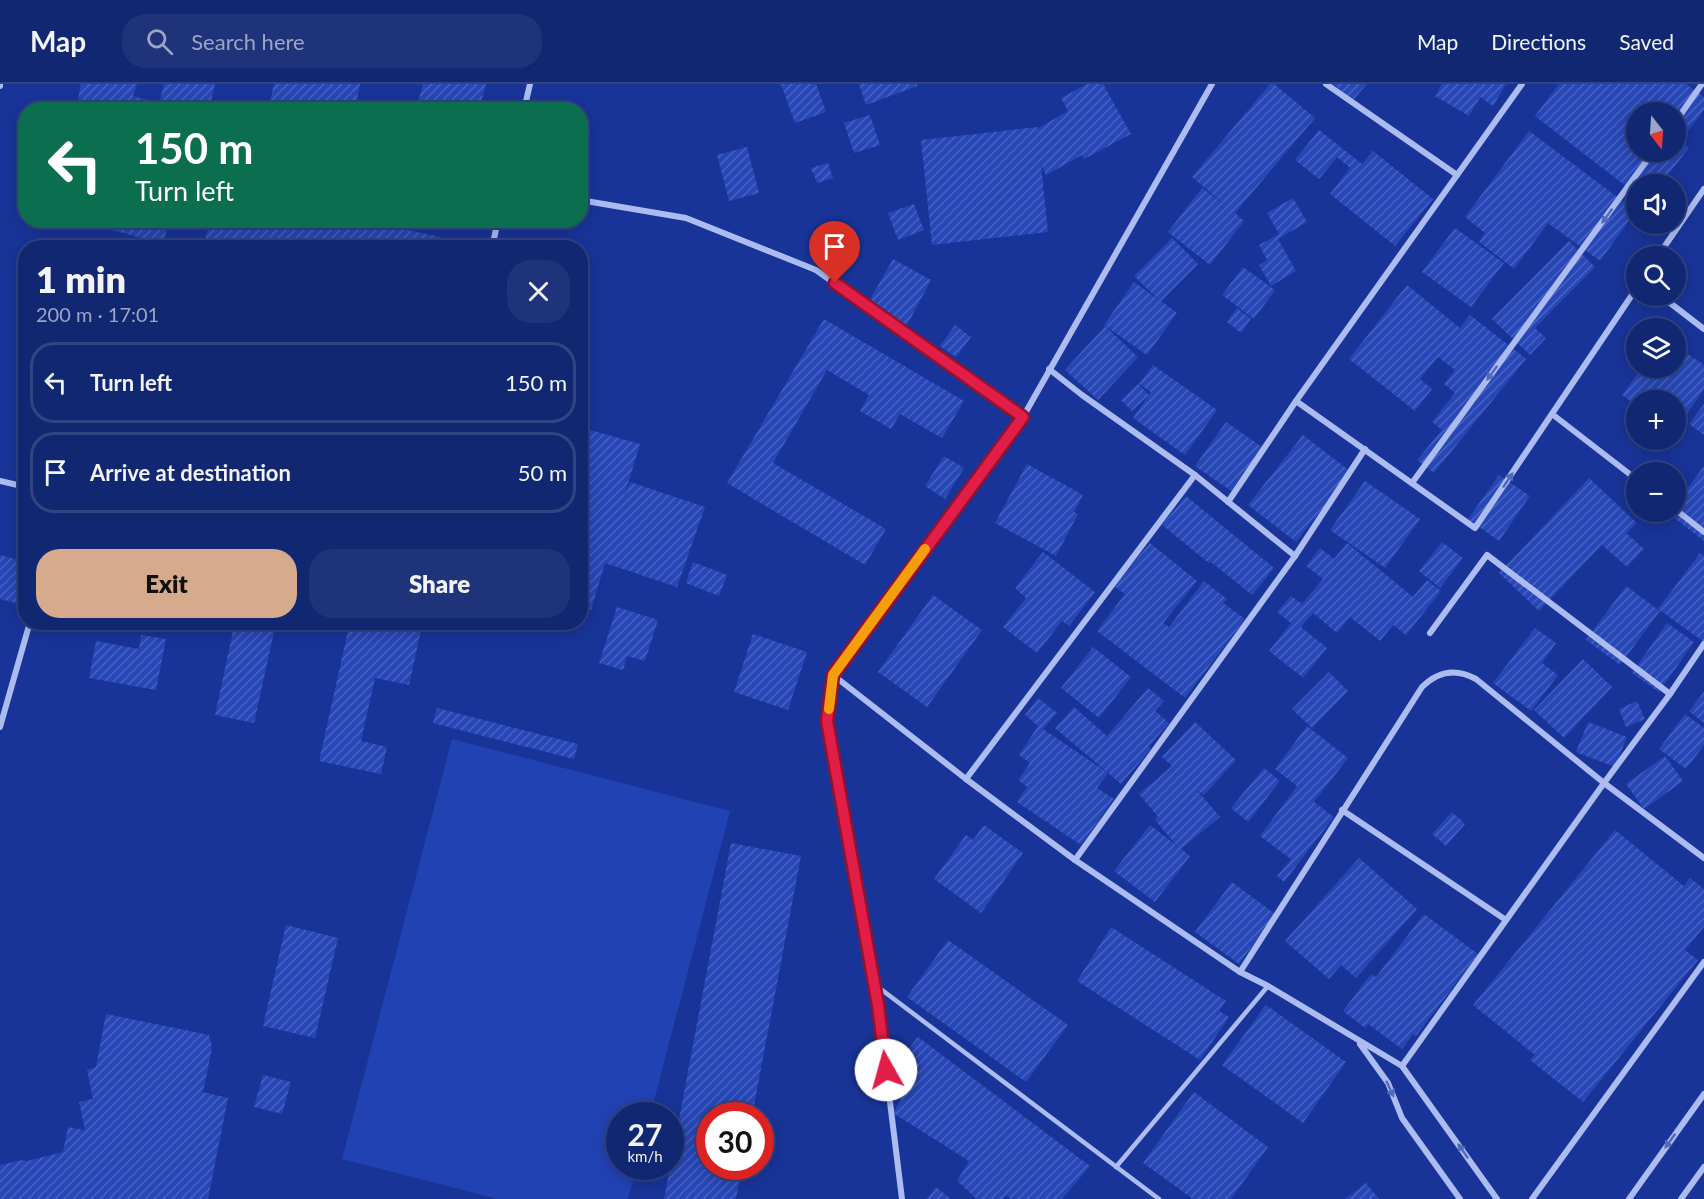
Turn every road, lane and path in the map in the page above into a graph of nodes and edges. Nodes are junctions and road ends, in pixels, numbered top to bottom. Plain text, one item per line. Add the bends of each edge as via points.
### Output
1 (530, 84) edge
2 (1212, 84) edge
3 (1326, 84) edge
4 (1522, 84) edge
5 (1702, 84) edge
6 (526, 102) edge
7 (1686, 107) edge
8 (1646, 162) edge
9 (1457, 175) junction
10 (1704, 189) edge
11 (588, 201) edge
12 (1665, 246) edge
13 (1626, 304) edge
14 (1674, 306) edge
15 (1704, 329) edge
16 (1049, 369) junction
17 (1296, 401) junction
18 (1552, 414) junction
19 (1023, 417) junction
20 (1365, 449) junction
21 (1626, 471) edge
22 (1195, 475) junction
23 (0, 481) edge
24 (1412, 483) junction
25 (18, 485) edge
26 (1228, 502) junction
27 (1686, 518) edge
28 (1704, 532) edge
29 (1295, 556) junction
30 (28, 630) edge
31 (1430, 633) dead end
32 (1704, 644) edge
33 (833, 675) junction
34 (1671, 694) junction
35 (0, 727) edge
36 (966, 779) junction
37 (1604, 783) junction
38 (1342, 810) junction
39 (1704, 858) edge
40 (1075, 860) junction
41 (1506, 920) junction
42 (1704, 962) edge
43 (1240, 972) junction
44 (874, 984) junction
45 (1268, 986) junction
46 (1358, 1041) junction
47 (1402, 1066) junction
48 (1704, 1094) edge
49 (1116, 1167) junction
50 (1704, 1167) edge
51 (902, 1199) edge
52 (1159, 1199) edge
53 (1460, 1199) edge
54 (1497, 1199) edge
55 (1532, 1199) edge
56 (1629, 1199) edge
57 (1681, 1199) edge

1 - 6 street
2 - 16 street
3 - 9 street
4 - 9 street
5 - 7 street
8 -> 24 street
9 - 17 street
10 - 12 street
11 - 19 street via 686,218 816,270
13 - 18 street
14 - 15 street
16 - 19 street
16 - 22 street
17 - 20 street
17 - 26 street
18 - 21 street
24 -> 18 street via 1475,528
19 - 33 street
20 - 24 street
20 - 29 street
22 - 26 street
22 - 36 street
23 - 25 street
26 - 29 street
27 - 28 street
29 - 40 street
30 - 35 street
31 - 34 street via 1487,555
32 - 34 street
33 - 36 street
33 - 44 street via 827,721
34 - 37 street
36 - 40 street
37 - 38 street via 1476,679 1448,672 1422,687
37 - 39 street
37 - 41 street
38 - 41 street
38 - 43 street
40 - 43 street
41 - 47 street
42 - 55 street
43 - 45 street
44 - 49 lane
44 - 51 street
45 - 46 street
45 - 49 lane
46 - 47 street
46 -> 53 street via 1388,1083 1402,1118
54 -> 47 street
48 -> 56 street
49 - 52 lane
50 - 57 street

